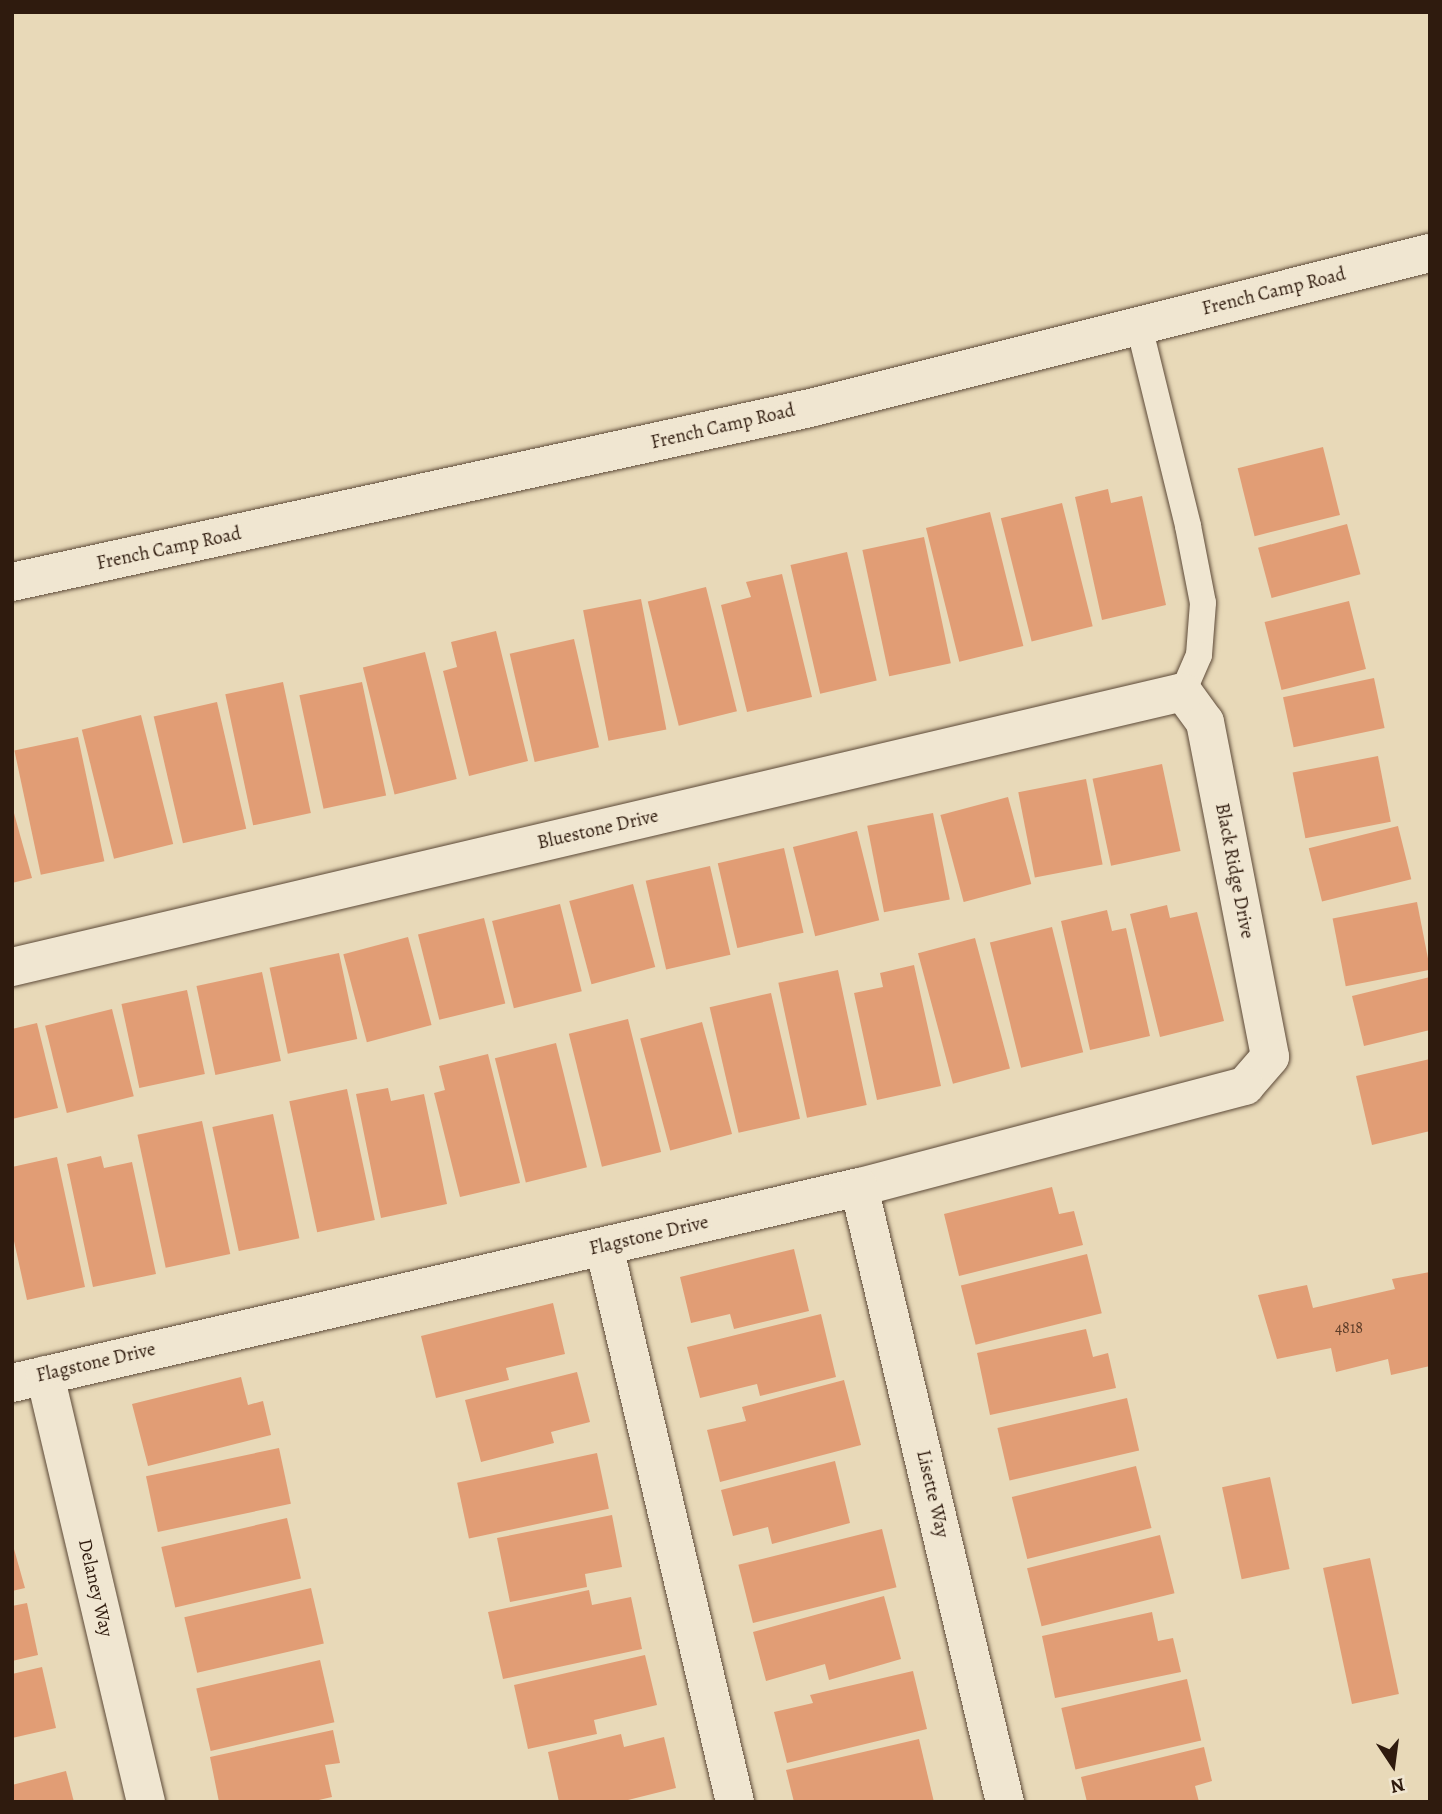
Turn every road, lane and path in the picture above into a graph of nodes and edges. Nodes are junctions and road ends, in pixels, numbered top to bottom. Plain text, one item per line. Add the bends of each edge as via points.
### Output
1 (1429, 258) edge
2 (1139, 326) junction
3 (12, 582) edge
4 (1183, 692) junction
5 (12, 967) edge
6 (1270, 1057) joint
7 (859, 1187) junction
8 (604, 1246) junction
9 (29, 1379) edge
10 (146, 1802) edge
11 (735, 1802) edge
12 (1005, 1802) edge

1 - 2 street, French Camp Road
2 - 3 street, French Camp Road via 810,408
2 - 4 lane via 1203,603 1199,654
4 - 5 street, Bluestone Drive
4 - 6 street, Black Ridge Drive via 1205,722
6 - 7 street, Flagstone Drive via 1245,1086
7 - 8 street, Flagstone Drive
7 - 12 street, Lisette Way
8 - 9 street, Flagstone Drive
8 - 11 street
9 - 10 street, Delaney Way

